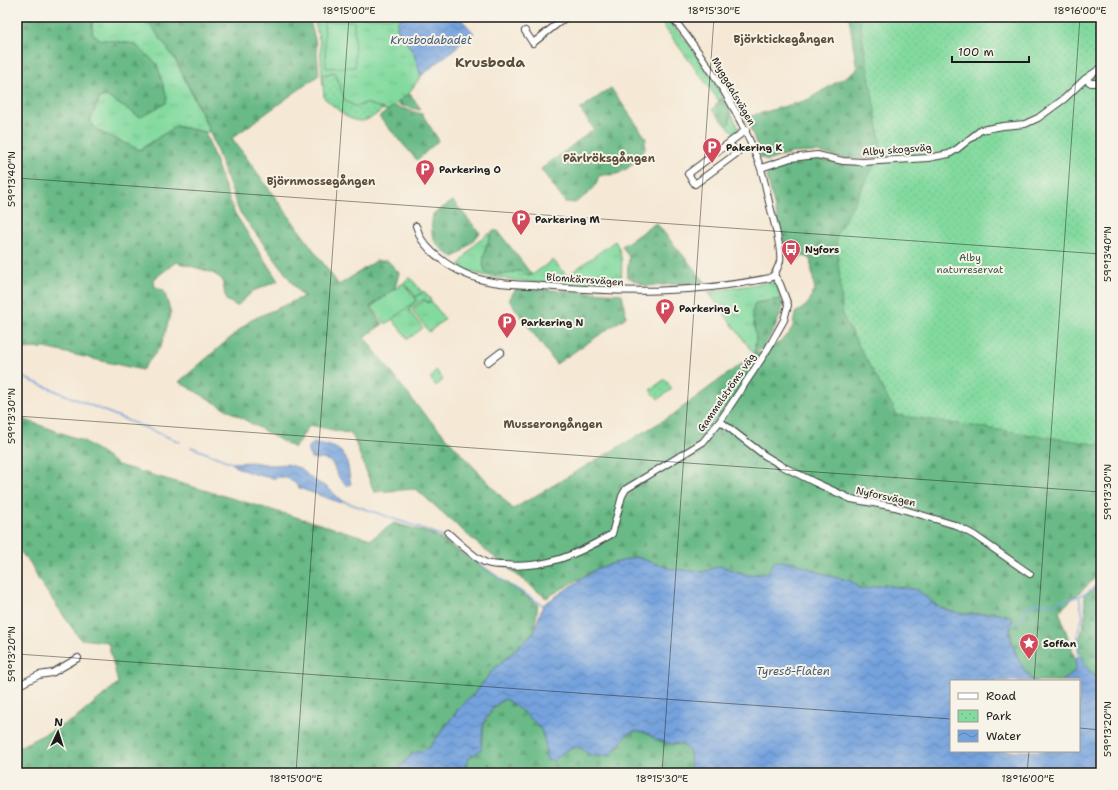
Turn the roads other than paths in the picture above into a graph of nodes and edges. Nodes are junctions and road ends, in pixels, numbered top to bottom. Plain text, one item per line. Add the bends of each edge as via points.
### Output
1 (566, 17) edge
2 (672, 17) edge
3 (525, 31) dead end
4 (1101, 68) edge
5 (1085, 80) junction
6 (1101, 83) edge
7 (746, 130) junction
8 (729, 143) junction
9 (761, 168) junction
10 (416, 226) dead end
11 (774, 275) junction
12 (501, 352) dead end
13 (488, 362) dead end
14 (720, 421) junction
15 (448, 533) dead end
16 (1030, 574) dead end
17 (78, 658) dead end
18 (17, 686) edge

1 - 3 street via 533,42
2 - 7 street, Myggdalsvägen via 718,79
4 - 5 street, Alby skogsväg
5 - 6 street
5 - 9 street, Alby skogsväg via 1038,118 1025,124 981,130 949,154 928,158 863,162 817,156 791,158
7 - 8 street
7 - 9 street, Myggdalsvägen
8 - 8 street via 736,153 695,184 688,174
9 - 11 street, Myggdalsvägen via 780,252 780,262
10 - 11 street, Blomkärrsvägen via 421,239 443,261 460,272 491,281 641,292 713,288 770,278
11 - 14 street, Gammelströms väg via 788,305 781,327
12 - 13 street
14 - 15 street, Gammelströms väg via 703,442 626,490 612,534 564,558 523,567 487,564
14 - 16 street, Nyforsvägen via 764,455 801,476 851,499 895,507 955,525 974,535
17 - 18 street via 52,673 39,675

